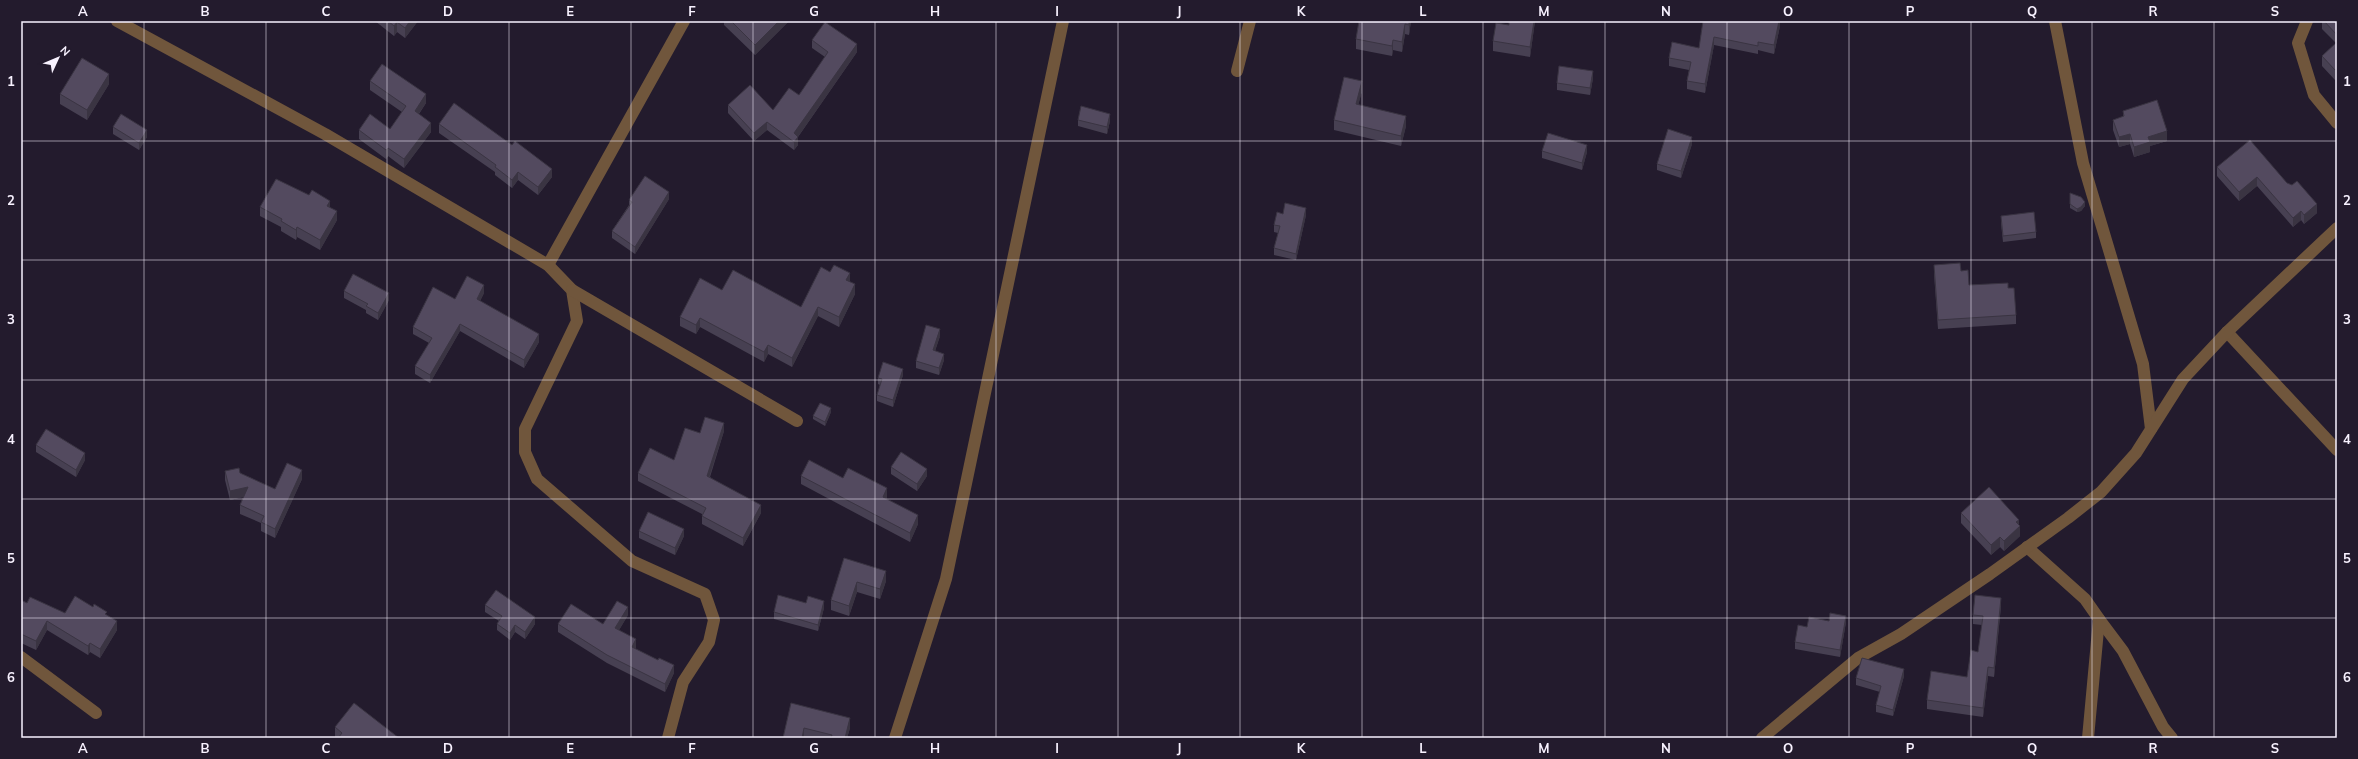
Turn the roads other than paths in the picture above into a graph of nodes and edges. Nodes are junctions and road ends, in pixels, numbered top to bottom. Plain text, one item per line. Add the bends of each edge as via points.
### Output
1 (117, 21) edge
2 (684, 21) edge
3 (1062, 21) edge
4 (1250, 21) edge
5 (2055, 21) edge
6 (2307, 21) edge
7 (1237, 71) dead end
8 (2337, 123) edge
9 (2337, 228) edge
10 (548, 265) junction
11 (572, 290) junction
12 (2227, 332) junction
13 (797, 421) dead end
14 (2151, 429) junction
15 (2337, 450) edge
16 (2027, 547) junction
17 (2099, 620) junction
18 (21, 657) edge
19 (96, 713) dead end
20 (668, 738) edge
21 (895, 738) edge
22 (1762, 738) edge
23 (2088, 738) edge
24 (2172, 738) edge

1 - 10 street via 324,134
2 - 10 street
3 - 21 street via 946,579
4 - 7 street
5 - 14 street via 2083,163 2143,364
6 - 8 street via 2298,44 2314,95
9 - 12 street
10 - 11 street
11 - 13 street
11 - 20 street via 576,321 525,429 525,452 537,479 632,561 705,594 714,620 709,642 683,682
12 - 14 street via 2183,378
12 - 15 street
14 - 16 street via 2136,453 2101,492
16 - 17 street via 2085,599
16 - 22 street via 1901,634 1858,658
17 - 23 street
17 - 24 street via 2123,651 2159,720
18 - 19 street

